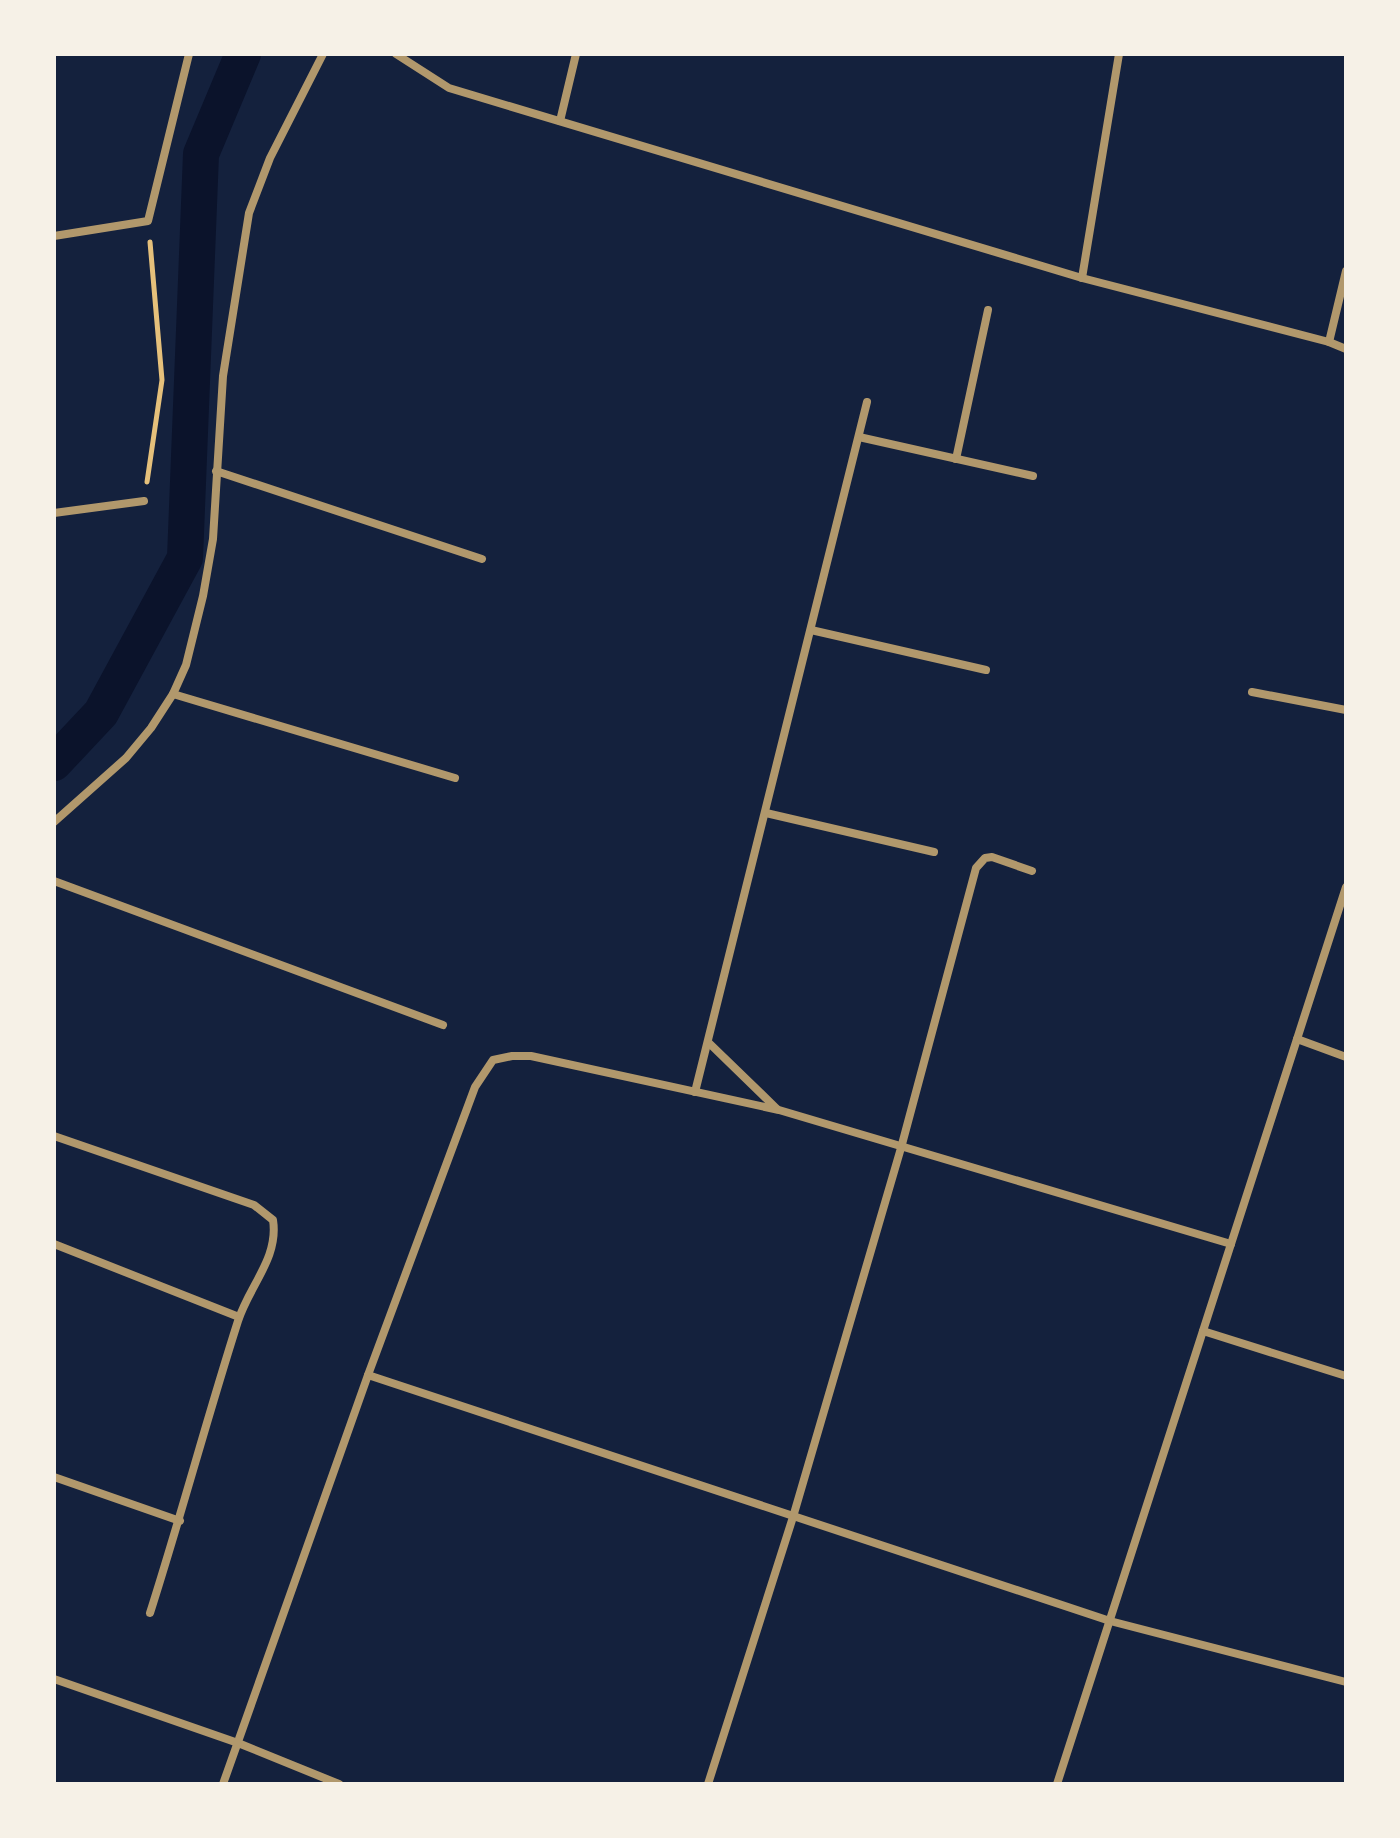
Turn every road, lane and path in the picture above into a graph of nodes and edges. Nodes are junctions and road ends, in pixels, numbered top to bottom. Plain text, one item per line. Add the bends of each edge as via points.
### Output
1 (189, 54) edge
2 (323, 54) edge
3 (396, 54) edge
4 (576, 54) edge
5 (1119, 54) edge
6 (560, 121) junction
7 (148, 221) junction
8 (54, 236) edge
9 (1346, 271) edge
10 (1082, 278) junction
11 (988, 310) dead end
12 (1329, 342) junction
13 (1346, 349) edge
14 (867, 402) dead end
15 (859, 437) junction
16 (956, 459) junction
17 (216, 471) junction
18 (1033, 476) dead end
19 (144, 501) joint
20 (54, 513) edge
21 (482, 559) dead end
22 (811, 630) junction
23 (986, 670) dead end
24 (1252, 692) dead end
25 (173, 694) junction
26 (1346, 710) edge
27 (455, 778) dead end
28 (766, 813) junction
29 (54, 822) edge
30 (934, 852) dead end
31 (1032, 871) dead end
32 (54, 881) edge
33 (1346, 887) edge
34 (443, 1025) dead end
35 (1297, 1039) junction
36 (709, 1043) junction
37 (1346, 1057) edge
38 (695, 1092) junction
39 (779, 1110) junction
40 (54, 1136) edge
41 (901, 1148) junction
42 (54, 1244) edge
43 (1231, 1244) junction
44 (239, 1317) junction
45 (1203, 1331) junction
46 (368, 1375) junction
47 (1346, 1376) edge
48 (54, 1477) edge
49 (793, 1517) junction
50 (180, 1521) junction
51 (150, 1613) dead end
52 (1110, 1621) junction
53 (54, 1679) edge
54 (1346, 1682) edge
55 (238, 1743) junction
56 (223, 1784) edge
57 (339, 1784) edge
58 (708, 1784) edge
59 (1057, 1784) edge

1 - 7 street
2 - 17 street via 270,158 249,213 223,376
3 - 6 street via 449,88
4 - 6 street
5 - 10 street
6 - 10 street
7 - 8 street
7 - 19 path via 162,380
9 - 12 street
10 - 12 street
11 - 16 street
12 - 13 street
14 - 15 street
15 - 16 street
15 - 22 street
16 - 18 street
17 - 21 street
17 - 25 street via 213,539 203,596
19 - 20 street
22 - 23 street
22 - 28 street
24 - 26 street
25 - 27 street
25 - 29 street via 126,758
28 - 30 street
28 - 36 street
31 - 41 street via 992,857 976,868
32 - 34 street
33 - 35 street
35 - 37 street
35 - 43 street
36 - 38 street
36 - 39 street
38 - 39 street
38 - 46 street via 531,1056 493,1060 475,1087
39 - 41 street
40 - 44 street via 254,1205 273,1220 273,1249
41 - 43 street
41 - 49 street
42 - 44 street
43 - 45 street
44 - 50 street
45 - 47 street
45 - 52 street
46 - 49 street
46 - 55 street
48 - 50 street
49 - 52 street
49 - 58 street
50 - 51 street
52 - 54 street
52 - 59 street
53 - 55 street
55 - 56 street
55 - 57 street

